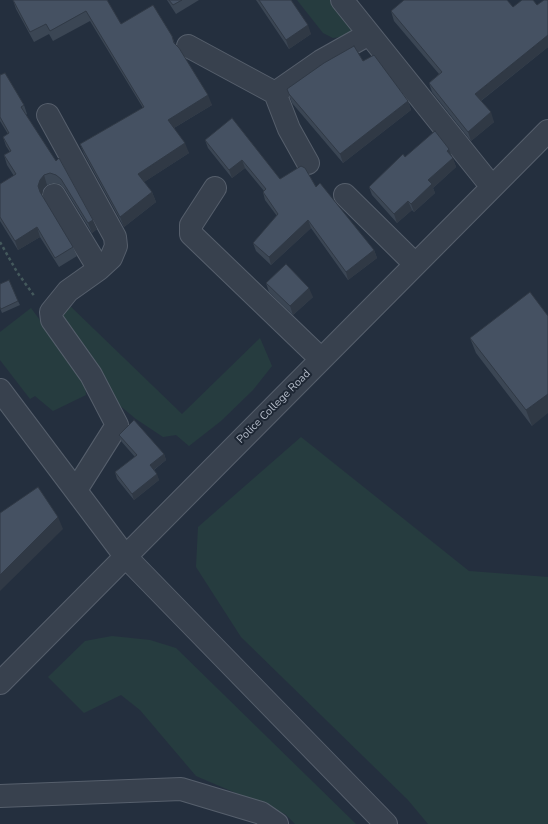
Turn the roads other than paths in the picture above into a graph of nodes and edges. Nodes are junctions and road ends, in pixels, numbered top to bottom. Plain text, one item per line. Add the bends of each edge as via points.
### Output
1 (342, 0) edge
2 (369, 34) junction
3 (188, 46) dead end
4 (275, 93) junction
5 (48, 116) dead end
6 (548, 131) edge
7 (308, 163) dead end
8 (215, 188) dead end
9 (492, 188) junction
10 (54, 195) dead end
11 (345, 195) dead end
12 (415, 264) junction
13 (99, 269) junction
14 (321, 358) junction
15 (0, 390) edge
16 (76, 490) junction
17 (125, 556) junction
18 (0, 683) edge
19 (0, 796) edge
20 (277, 824) edge
21 (386, 824) edge

1 - 2 street
2 - 4 street via 321,61
2 - 9 street
3 - 4 street
4 - 7 street via 289,129
5 - 13 street via 115,237 116,246 110,258
6 - 9 street, Police College Road
8 - 14 street via 191,225 191,234
9 - 12 street, Police College Road
10 - 13 street
11 - 12 street
12 - 14 street, Police College Road
13 - 16 street via 68,291 51,312 52,320 91,375 117,425
14 - 17 street, Police College Road
15 - 16 street
16 - 17 street
17 - 18 street, Police College Road
17 - 21 street
19 - 20 street via 181,789 262,813

